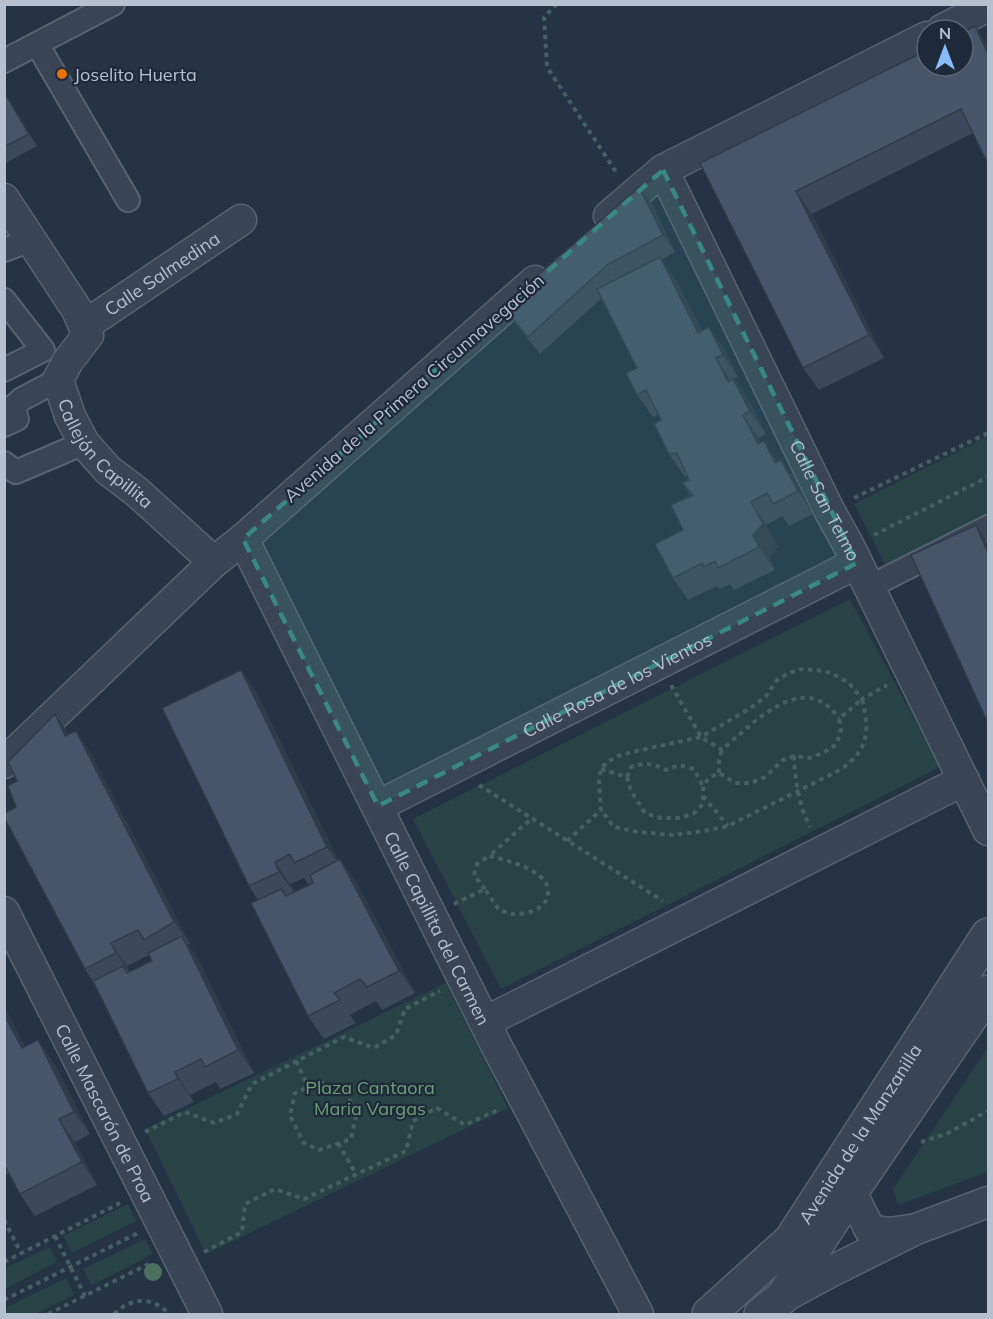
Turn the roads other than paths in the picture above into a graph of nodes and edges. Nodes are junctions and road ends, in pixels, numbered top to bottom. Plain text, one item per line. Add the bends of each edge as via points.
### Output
1 (113, 4) edge
2 (988, 6) edge
3 (965, 18) edge
4 (915, 43) edge
5 (38, 44) junction
6 (4, 61) edge
7 (663, 170) junction
8 (4, 199) edge
9 (128, 200) dead end
10 (241, 220) dead end
11 (588, 235) edge
12 (18, 245) edge
13 (552, 266) edge
14 (4, 300) edge
15 (80, 339) junction
16 (4, 370) edge
17 (4, 380) edge
18 (58, 380) junction
19 (4, 425) edge
20 (84, 443) junction
21 (4, 463) edge
22 (988, 527) edge
23 (243, 539) junction
24 (214, 562) junction
25 (859, 566) junction
26 (4, 763) edge
27 (964, 780) junction
28 (378, 806) junction
29 (988, 830) edge
30 (4, 912) edge
31 (988, 935) edge
32 (988, 992) edge
33 (485, 1022) junction
34 (851, 1192) junction
35 (988, 1202) edge
36 (916, 1229) junction
37 (772, 1306) edge
38 (207, 1314) edge
39 (638, 1314) edge
40 (709, 1314) edge

1 - 5 street
2 - 3 street
4 - 7 street
5 - 6 street
5 - 9 street
7 - 11 street
7 - 25 street, Calle San Telmo
8 - 12 street
10 - 15 street, Calle Salmedina
12 - 15 street via 77,310
13 - 23 street, Avenida de la Primera Circunnavegación
14 - 16 street via 44,350
15 - 17 street
15 - 18 street, Callejón Capillita
18 - 19 street via 22,399 14,407 17,419
18 - 20 street, Callejón Capillita
20 - 21 street via 16,472
20 - 24 street, Callejón Capillita via 108,470
22 - 25 street
23 - 24 street, Avenida de la Primera Circunnavegación
23 - 28 street, Calle Capillita del Carmen
24 - 26 street, Avenida de la Primera Circunnavegación
25 - 27 street, Calle San Telmo
25 - 28 street, Calle Rosa de los Vientos
27 - 29 street, Calle San Telmo
27 - 33 street
28 - 33 street, Calle Capillita del Carmen
30 - 38 street, Calle Mascarón de Proa
31 - 40 street, Avenida de la Manzanilla via 791,1240
32 - 34 street, Avenida de la Manzanilla
33 - 39 street, Calle Capillita del Carmen
34 - 36 street via 870,1230 888,1233
34 - 37 street, Avenida de la Manzanilla
35 - 36 street
36 - 37 street

